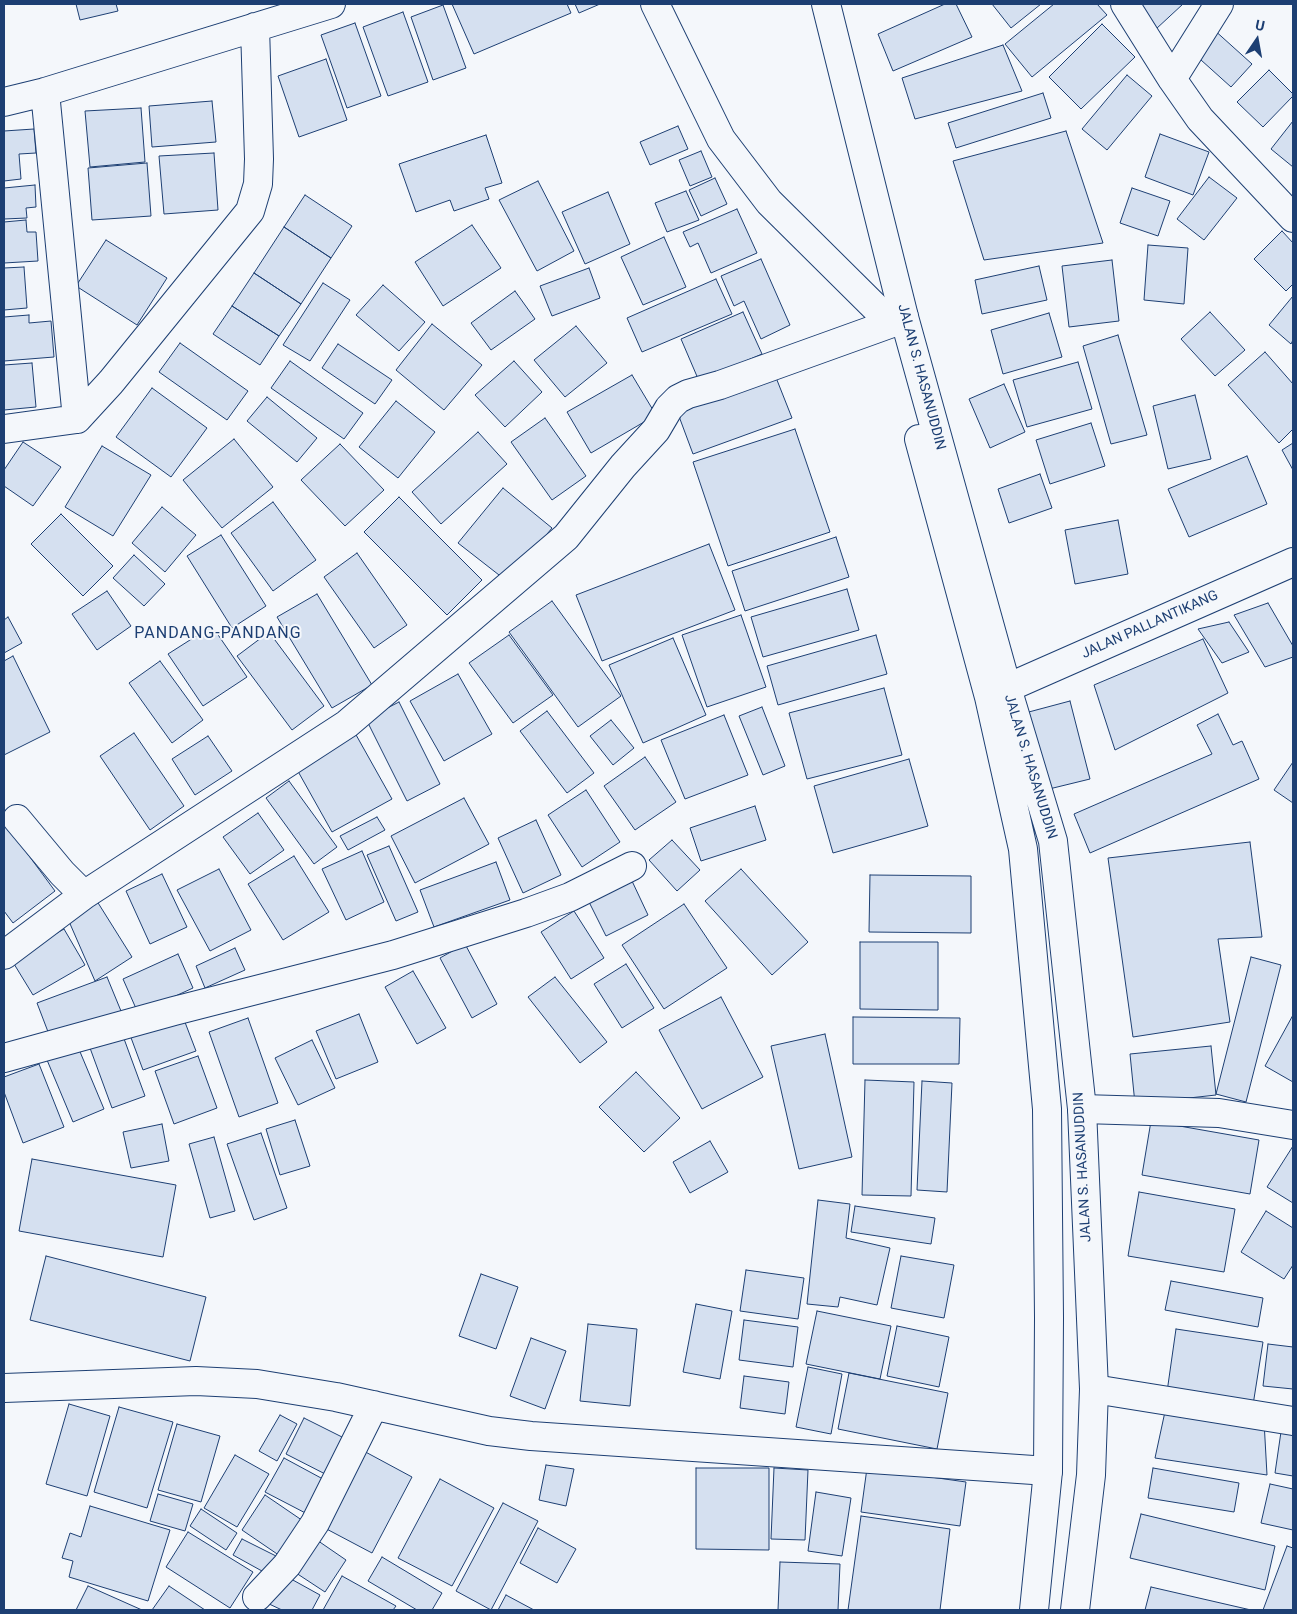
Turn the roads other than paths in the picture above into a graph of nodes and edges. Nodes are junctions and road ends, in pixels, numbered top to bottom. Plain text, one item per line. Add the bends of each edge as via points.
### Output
1 (331, 4) edge
2 (655, 4) edge
3 (806, 4) edge
4 (826, 4) edge
5 (1125, 4) edge
6 (1219, 4) edge
7 (255, 27) junction
8 (1172, 78) junction
9 (45, 92) junction
10 (4, 102) edge
11 (1293, 218) edge
12 (895, 319) junction
13 (77, 418) junction
14 (4, 429) edge
15 (949, 515) junction
16 (1293, 562) edge
17 (1007, 688) junction
18 (17, 819) dead end
19 (632, 866) dead end
20 (84, 895) junction
21 (4, 955) edge
22 (4, 1058) edge
23 (1082, 1109) junction
24 (1293, 1125) edge
25 (4, 1388) edge
26 (1094, 1389) junction
27 (374, 1406) junction
28 (1293, 1421) edge
29 (1048, 1471) junction
30 (257, 1597) dead end
31 (1034, 1610) edge
32 (1076, 1610) edge

1 - 7 main road
2 - 12 main road via 720,139 769,202
3 - 12 main road, JALAN S. HASANUDDIN
4 - 12 main road, JALAN S. HASANUDDIN
5 - 8 main road
6 - 8 main road
7 - 9 main road
7 - 13 main road via 259,159 258,184 250,211 111,382
8 - 11 main road via 1200,119
9 - 10 main road
9 - 13 main road
12 - 15 main road, JALAN S. HASANUDDIN via 910,409
12 - 20 main road via 678,398 656,430 566,537 347,724
13 - 14 main road
15 - 17 main road, JALAN S. HASANUDDIN
15 - 29 main road, JALAN S. HASANUDDIN via 1023,849 1047,1110
16 - 17 main road, JALAN PALLANTIKANG
17 - 23 main road, JALAN S. HASANUDDIN via 1053,842
18 - 20 main road
19 - 22 main road via 570,897 393,955
20 - 21 main road
23 - 24 main road via 1219,1113
23 - 26 main road, JALAN S. HASANUDDIN
25 - 27 main road via 196,1380 257,1384
26 - 28 main road
26 - 32 main road, JALAN S. HASANUDDIN via 1090,1476
27 - 29 main road via 489,1431 531,1436
27 - 30 main road via 315,1523 287,1565
29 - 31 main road, JALAN S. HASANUDDIN

